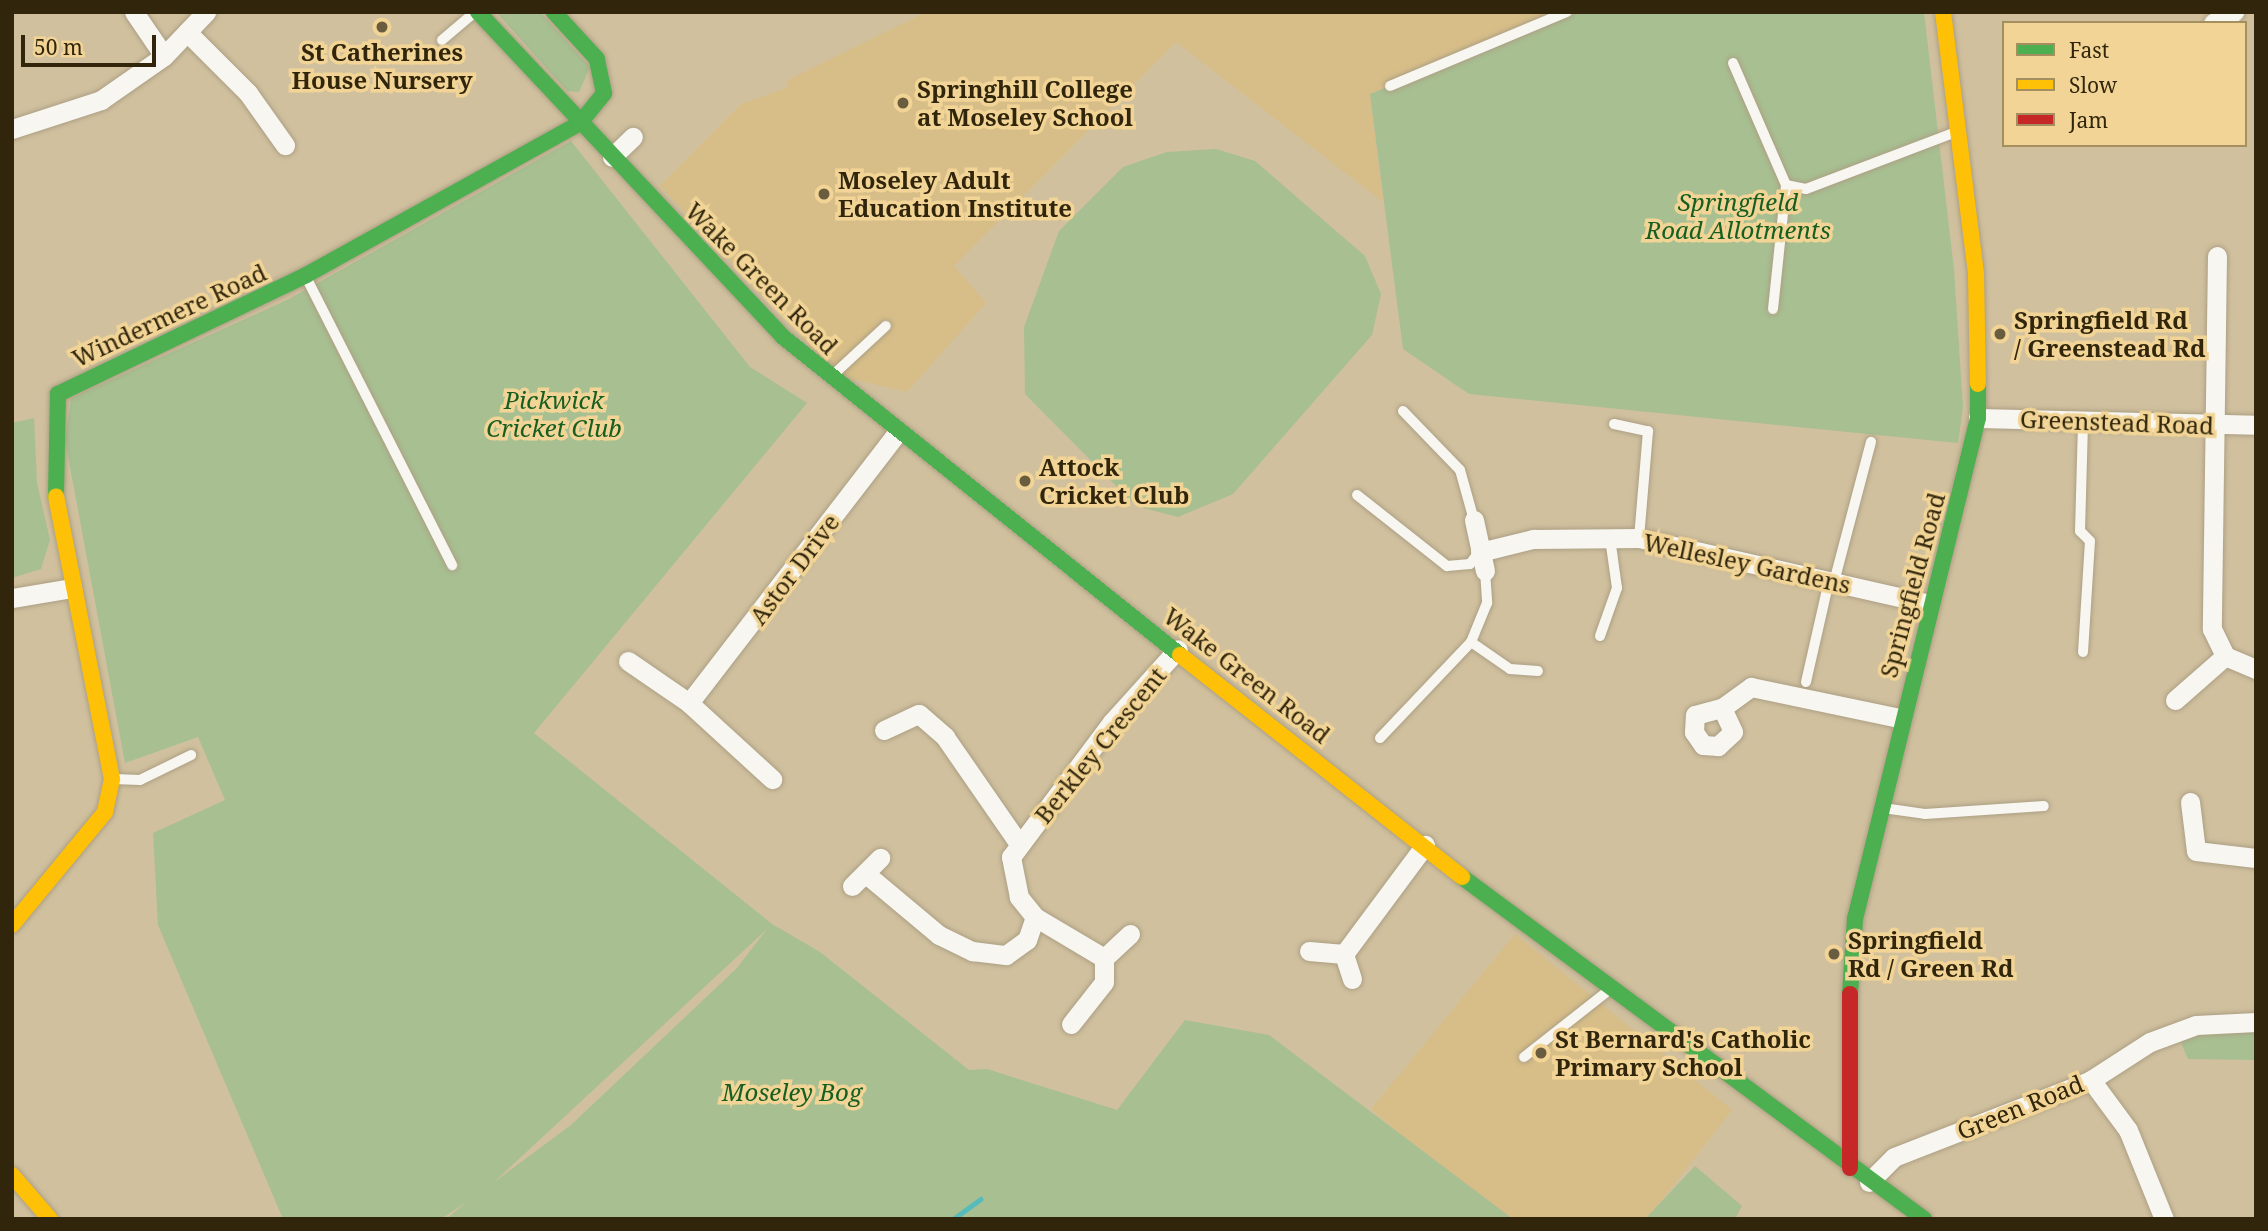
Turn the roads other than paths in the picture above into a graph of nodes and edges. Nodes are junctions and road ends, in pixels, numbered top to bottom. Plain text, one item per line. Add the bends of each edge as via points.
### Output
1 (134, 12) edge
2 (206, 12) edge
3 (476, 12) edge
4 (554, 12) edge
5 (1567, 12) edge
6 (1943, 12) edge
7 (187, 32) junction
8 (442, 40) dead end
9 (164, 56) junction
10 (1734, 63) dead end
11 (1390, 86) dead end
12 (580, 123) junction
13 (12, 129) edge
14 (1960, 131) junction
15 (633, 137) dead end
16 (285, 145) dead end
17 (611, 157) junction
18 (1786, 185) junction
19 (2217, 256) dead end
20 (306, 275) junction
21 (1773, 309) dead end
22 (886, 326) dead end
23 (831, 378) junction
24 (1403, 411) dead end
25 (1978, 418) junction
26 (2083, 421) junction
27 (1614, 424) dead end
28 (2214, 425) junction
29 (2256, 425) edge
30 (897, 433) junction
31 (1871, 442) dead end
32 (1357, 495) dead end
33 (1474, 520) joint
34 (1610, 538) junction
35 (1639, 538) junction
36 (1482, 561) junction
37 (452, 565) dead end
38 (1831, 582) junction
39 (72, 588) junction
40 (12, 598) edge
41 (1930, 604) junction
42 (1600, 636) dead end
43 (1471, 642) junction
44 (1178, 649) junction
45 (2083, 652) dead end
46 (2225, 656) junction
47 (628, 661) dead end
48 (2256, 669) edge
49 (1538, 671) dead end
50 (1806, 682) dead end
51 (2175, 700) dead end
52 (689, 703) junction
53 (1722, 708) dead end
54 (1900, 718) junction
55 (884, 730) dead end
56 (1380, 738) dead end
57 (191, 755) dead end
58 (112, 779) junction
59 (772, 779) dead end
60 (2190, 802) dead end
61 (2044, 806) dead end
62 (1879, 807) junction
63 (1017, 841) junction
64 (1425, 845) junction
65 (2256, 858) edge
66 (880, 859) dead end
67 (1035, 916) junction
68 (12, 925) edge
69 (1130, 934) dead end
70 (1310, 951) dead end
71 (1343, 954) junction
72 (1104, 958) junction
73 (1352, 979) dead end
74 (1609, 990) junction
75 (2256, 1022) edge
76 (1071, 1024) dead end
77 (1524, 1057) dead end
78 (2091, 1080) junction
79 (1850, 1168) junction
80 (12, 1175) edge
81 (1869, 1182) junction
82 (50, 1219) edge
83 (1924, 1219) edge
84 (2164, 1219) edge

1 - 9 street
2 - 7 street
3 - 8 lane
3 - 12 street, Wake Green Road
4 - 12 street via 597,60 604,93
5 - 11 lane
6 - 14 street, Springfield Road
7 - 9 street
7 - 16 street via 248,93
9 - 13 street via 100,100
10 - 18 lane
12 - 17 street, Wake Green Road
12 - 20 street, Windermere Road
14 - 18 lane via 1938,134 1806,189
14 - 25 street, Springfield Road via 1976,274
15 - 17 street
17 - 23 street, Wake Green Road via 783,337
18 - 21 lane
19 - 28 street
20 - 37 lane
20 - 39 street, Windermere Road via 58,394 55,494
22 - 23 lane
23 - 30 street, Wake Green Road
24 - 33 lane via 1460,470
25 - 26 street, Greenstead Road
25 - 41 street, Springfield Road
26 - 28 street, Greenstead Road
26 - 45 lane via 2080,531 2090,541
27 - 35 lane via 1648,431
28 - 29 street, Greenstead Road
28 - 46 street via 2211,629
30 - 44 street, Wake Green Road
30 - 52 street, Astor Drive
31 - 38 lane
32 - 36 lane via 1447,566
33 - 36 street
34 - 35 street, Wellesley Gardens
34 - 36 street, Wellesley Gardens via 1533,539
34 - 42 lane via 1617,588
35 - 38 street, Wellesley Gardens
36 - 43 lane via 1487,603
38 - 41 street, Wellesley Gardens
38 - 50 lane
39 - 40 street
39 - 58 street, Windermere Road
41 - 54 street, Springfield Road
43 - 49 lane via 1510,669
43 - 56 lane
44 - 63 street, Berkley Crescent via 1112,722 1051,811
44 - 64 street, Wake Green Road
46 - 48 street
46 - 51 street
47 - 52 street
52 - 59 street
53 - 54 street via 1745,688 1763,686
54 - 62 street, Springfield Road
55 - 63 street via 919,715 945,737
57 - 58 lane via 140,780
58 - 68 street, Windermere Road via 105,812
60 - 65 street via 2196,851
61 - 62 lane via 1925,814
62 - 79 street, Springfield Road via 1849,965
63 - 67 street, Berkley Crescent via 1013,877
64 - 71 street
64 - 74 street, Wake Green Road
66 - 67 street via 859,880 939,935 972,951 1006,955 1027,940
67 - 72 street, Berkley Crescent
69 - 72 street
70 - 71 street
71 - 73 street
72 - 76 street via 1104,982
74 - 77 lane
74 - 79 street, Wake Green Road
75 - 78 street, Green Road via 2196,1026 2116,1059
78 - 81 street, Green Road via 1894,1157
78 - 84 street via 2128,1130
79 - 81 street, Wake Green Road
80 - 82 street
81 - 83 street, Wake Green Road

